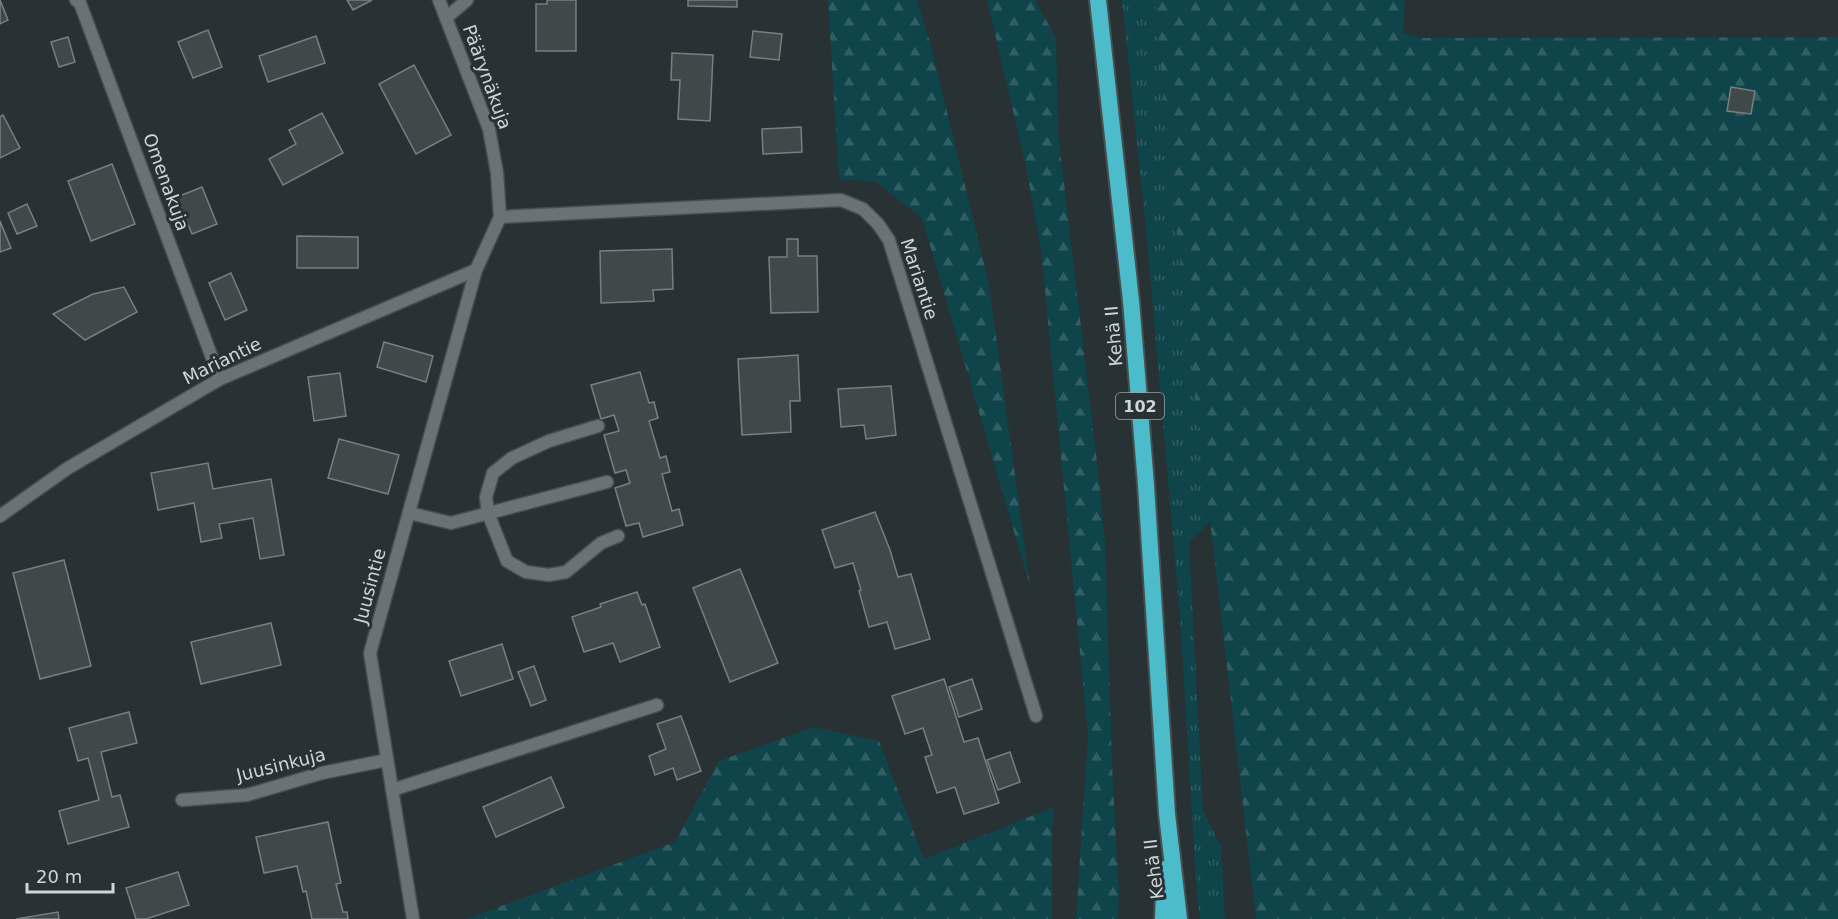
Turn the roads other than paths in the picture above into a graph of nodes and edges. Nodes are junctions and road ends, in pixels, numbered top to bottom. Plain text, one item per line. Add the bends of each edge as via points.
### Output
1 (76, 0) edge
2 (439, 0) edge
3 (467, 0) edge
4 (1098, 0) edge
5 (446, 18) junction
6 (500, 217) junction
7 (476, 270) junction
8 (220, 379) junction
9 (598, 426) dead end
10 (607, 482) dead end
11 (409, 513) junction
12 (488, 513) junction
13 (0, 516) edge
14 (618, 536) dead end
15 (657, 705) dead end
16 (1036, 716) dead end
17 (387, 760) junction
18 (392, 790) junction
19 (182, 800) dead end
20 (1167, 814) junction
21 (413, 919) edge
22 (1163, 919) edge
23 (1179, 919) edge

1 - 8 street, Omenakuja
2 - 5 street, Päärynäkuja
3 - 5 street
4 - 20 highway, Kehä II / 102 via 1131,301
5 - 6 street, Päärynäkuja via 489,129
6 - 7 street, Päärynäkuja
6 - 16 street, Mariantie via 841,201 863,209 889,240
7 - 8 street, Mariantie
7 - 11 street, Juusintie
8 - 13 street, Mariantie via 68,468
9 - 12 street via 549,441 512,458 493,473 486,497
10 - 12 street
11 - 12 street via 451,523
11 - 17 street, Juusintie via 370,653
12 - 14 street via 507,561 526,572 567,572 601,543
15 - 18 street
17 - 18 street, Juusintie
17 - 19 street, Juusinkuja via 322,773 247,795
18 - 21 street, Juusintie
20 - 22 highway, Kehä II / 102
20 - 23 highway, Kehä II / 102

